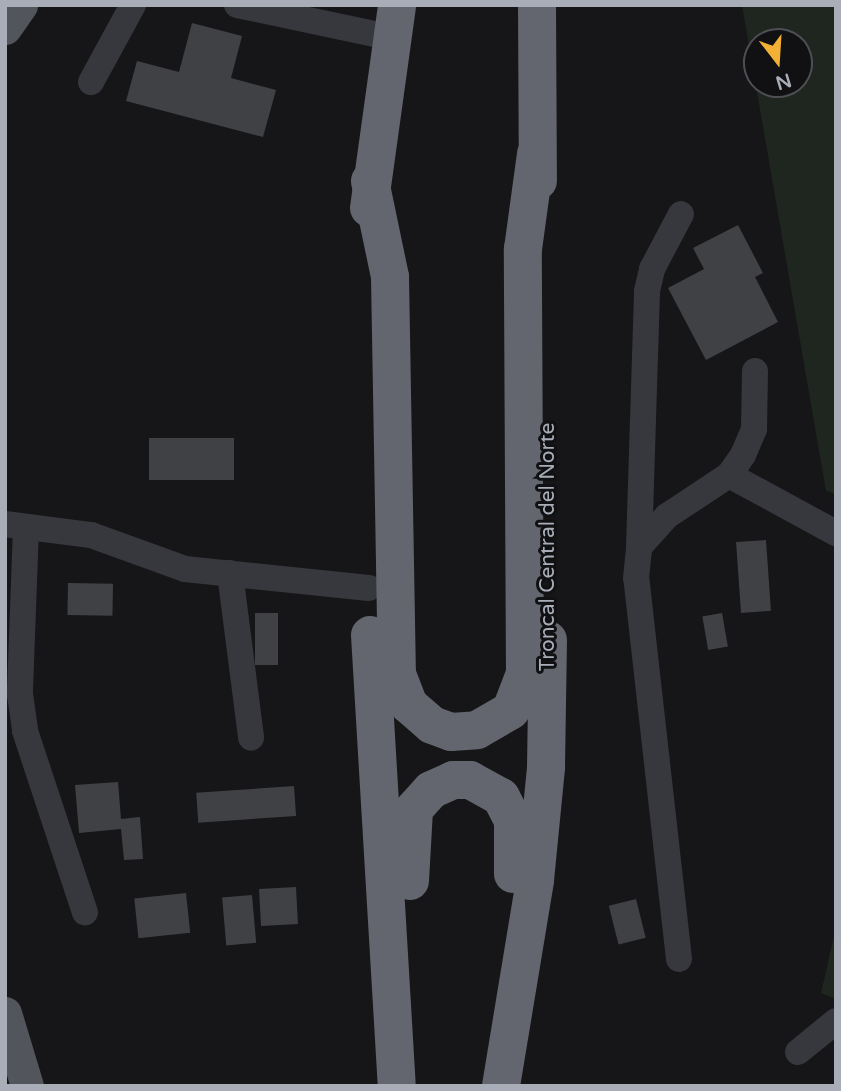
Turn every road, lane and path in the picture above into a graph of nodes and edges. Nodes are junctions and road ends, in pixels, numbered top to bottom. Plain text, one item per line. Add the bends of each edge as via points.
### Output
1 (21, 5) edge
2 (133, 5) edge
3 (237, 5) edge
4 (537, 5) edge
5 (393, 21) edge
6 (5, 28) edge
7 (91, 82) dead end
8 (536, 154) junction
9 (370, 181) junction
10 (681, 214) dead end
11 (755, 371) dead end
12 (729, 475) junction
13 (16, 526) edge
14 (836, 533) edge
15 (639, 547) junction
16 (230, 573) junction
17 (369, 588) junction
18 (251, 738) dead end
19 (85, 912) dead end
20 (679, 959) dead end
21 (5, 1013) edge
22 (836, 1021) edge
23 (798, 1052) dead end
24 (27, 1086) edge
25 (397, 1086) edge
26 (414, 1086) edge
27 (479, 1086) edge
28 (501, 1086) edge

1 - 6 main road
2 - 7 lane
3 - 5 lane
4 - 8 highway, Troncal Central del Norte
5 - 9 highway
8 - 9 highway via 523,250 526,673 511,710 477,730 451,732 432,725 409,705 397,674 390,278
8 - 28 highway, Troncal Central del Norte via 547,266 550,495 545,767 535,880
9 - 17 highway via 363,316
10 - 15 lane via 652,269 646,291
11 - 12 lane via 754,429
12 - 14 lane
12 - 15 lane via 667,516
13 - 16 lane via 91,535 185,569
13 - 19 lane via 25,732
15 - 20 lane via 636,578
16 - 17 lane
16 - 18 lane
17 - 25 highway
21 - 24 main road
22 - 23 lane
26 - 27 highway via 409,841 414,809 431,790 453,780 470,780 501,797 513,821 515,840 513,878

